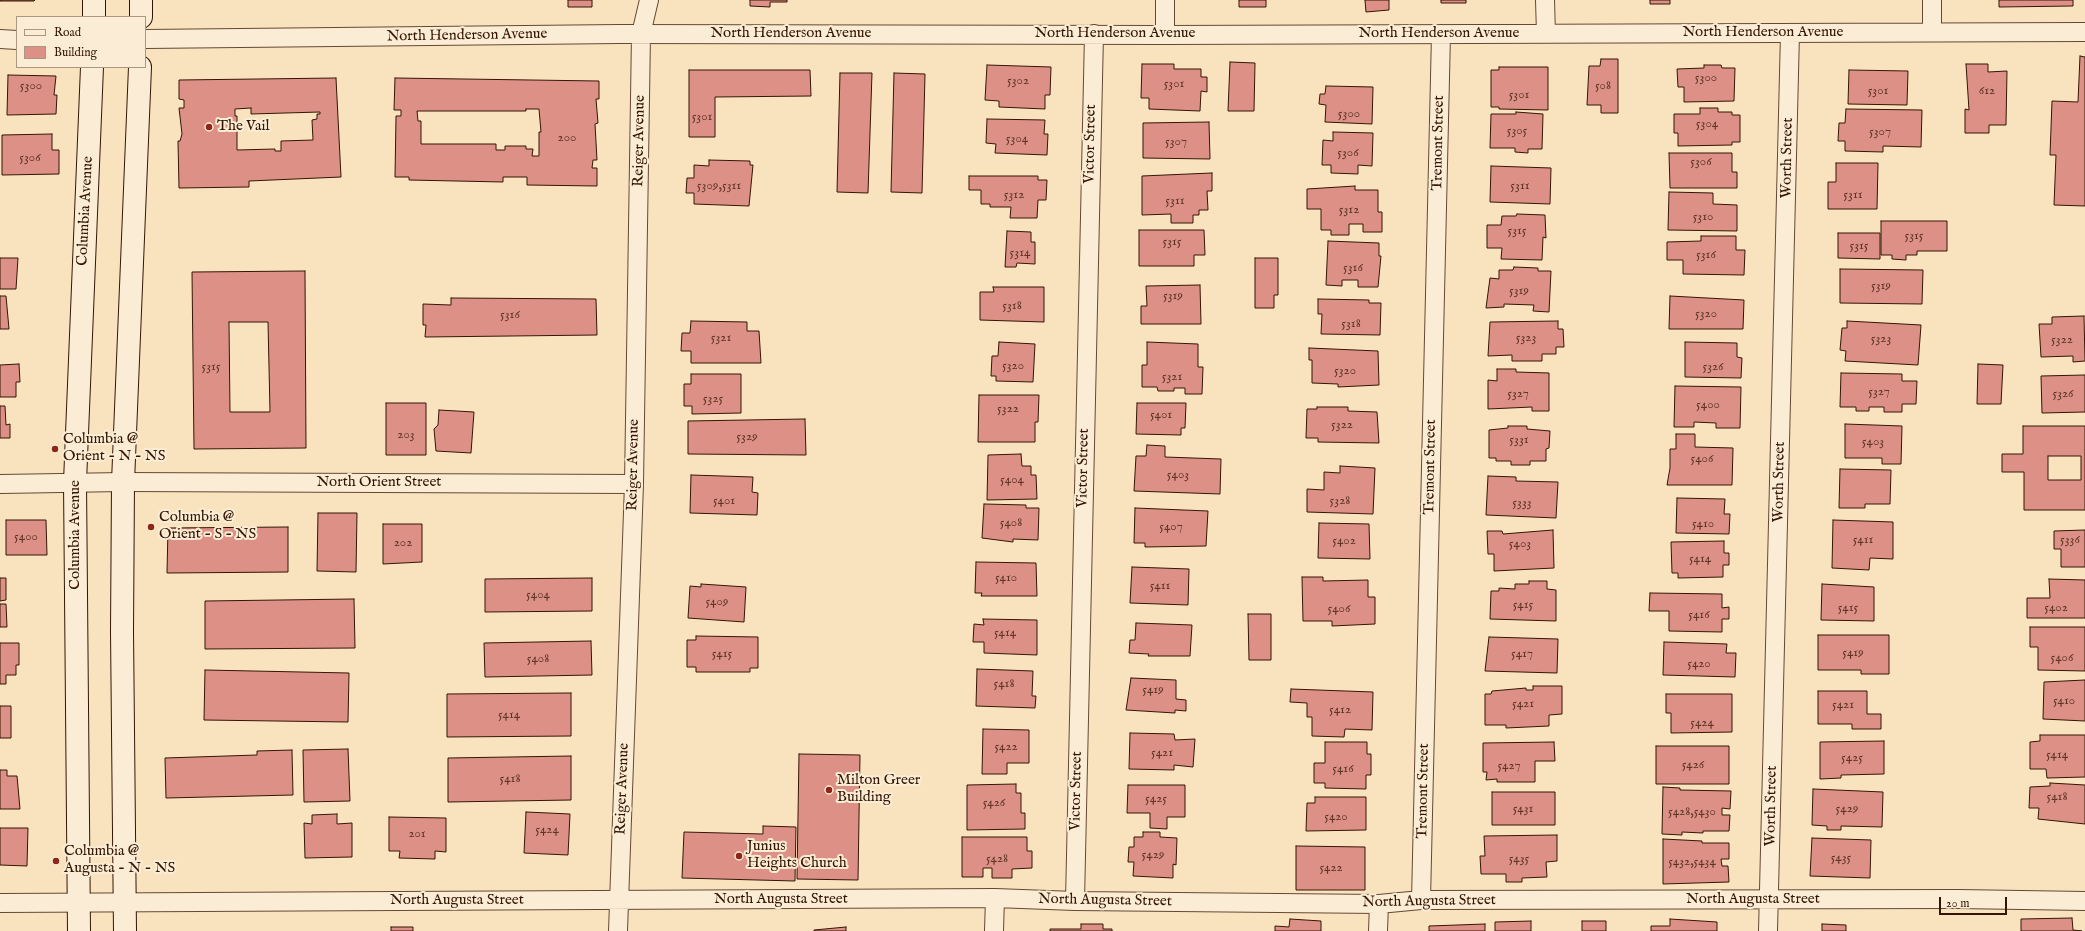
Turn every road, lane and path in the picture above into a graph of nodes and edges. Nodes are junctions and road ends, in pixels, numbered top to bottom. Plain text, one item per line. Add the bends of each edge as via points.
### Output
1 (94, 0) edge
2 (141, 0) edge
3 (649, 0) edge
4 (1165, 0) edge
5 (1545, 0) edge
6 (1932, 0) edge
7 (94, 16) edge
8 (141, 16) edge
9 (1932, 32) junction
10 (2085, 32) edge
11 (1790, 33) junction
12 (641, 34) junction
13 (1094, 34) junction
14 (1441, 34) junction
15 (1546, 34) junction
16 (1166, 35) junction
17 (0, 39) edge
18 (146, 39) edge
19 (16, 40) edge
20 (92, 68) edge
21 (140, 68) edge
22 (75, 482) junction
23 (123, 482) junction
24 (0, 484) edge
25 (634, 484) junction
26 (994, 898) junction
27 (1421, 900) junction
28 (1769, 900) junction
29 (124, 901) junction
30 (619, 901) junction
31 (1075, 901) junction
32 (2085, 901) edge
33 (79, 902) junction
34 (0, 903) edge
35 (1379, 904) junction
36 (79, 931) edge
37 (125, 931) edge
38 (618, 931) edge
39 (994, 931) edge
40 (1378, 931) edge
41 (1768, 931) edge

1 - 7 main road
2 - 8 main road
3 - 12 street, Reiger Avenue
4 - 16 street
5 - 15 street
6 - 9 street
9 - 10 street, North Henderson Avenue
9 - 11 street, North Henderson Avenue
11 - 15 street, North Henderson Avenue
11 - 28 street, Worth Street
12 - 13 street, North Henderson Avenue
12 - 18 street, North Henderson Avenue
12 - 25 street, Reiger Avenue
13 - 16 street, North Henderson Avenue
13 - 31 street, Victor Street
14 - 15 street, North Henderson Avenue
14 - 16 street, North Henderson Avenue
14 - 27 street, Tremont Street
17 - 19 street
20 - 22 main road, Columbia Avenue
21 - 23 main road
22 - 23 street, North Orient Street
22 - 24 street, North Orient Street
22 - 33 main road, Columbia Avenue
23 - 25 street, North Orient Street
23 - 29 main road
25 - 30 street, Reiger Avenue
26 - 30 street, North Augusta Street
26 - 31 street, North Augusta Street
26 - 39 street
27 - 28 street, North Augusta Street
27 - 35 street, North Augusta Street
28 - 32 street, North Augusta Street
28 - 41 street, Worth Street
29 - 30 street, North Augusta Street
29 - 33 street, North Augusta Street
29 - 37 main road
30 - 38 street, Reiger Avenue
31 - 35 street, North Augusta Street
33 - 34 street, North Augusta Street
33 - 36 main road, Columbia Avenue
35 - 40 street

